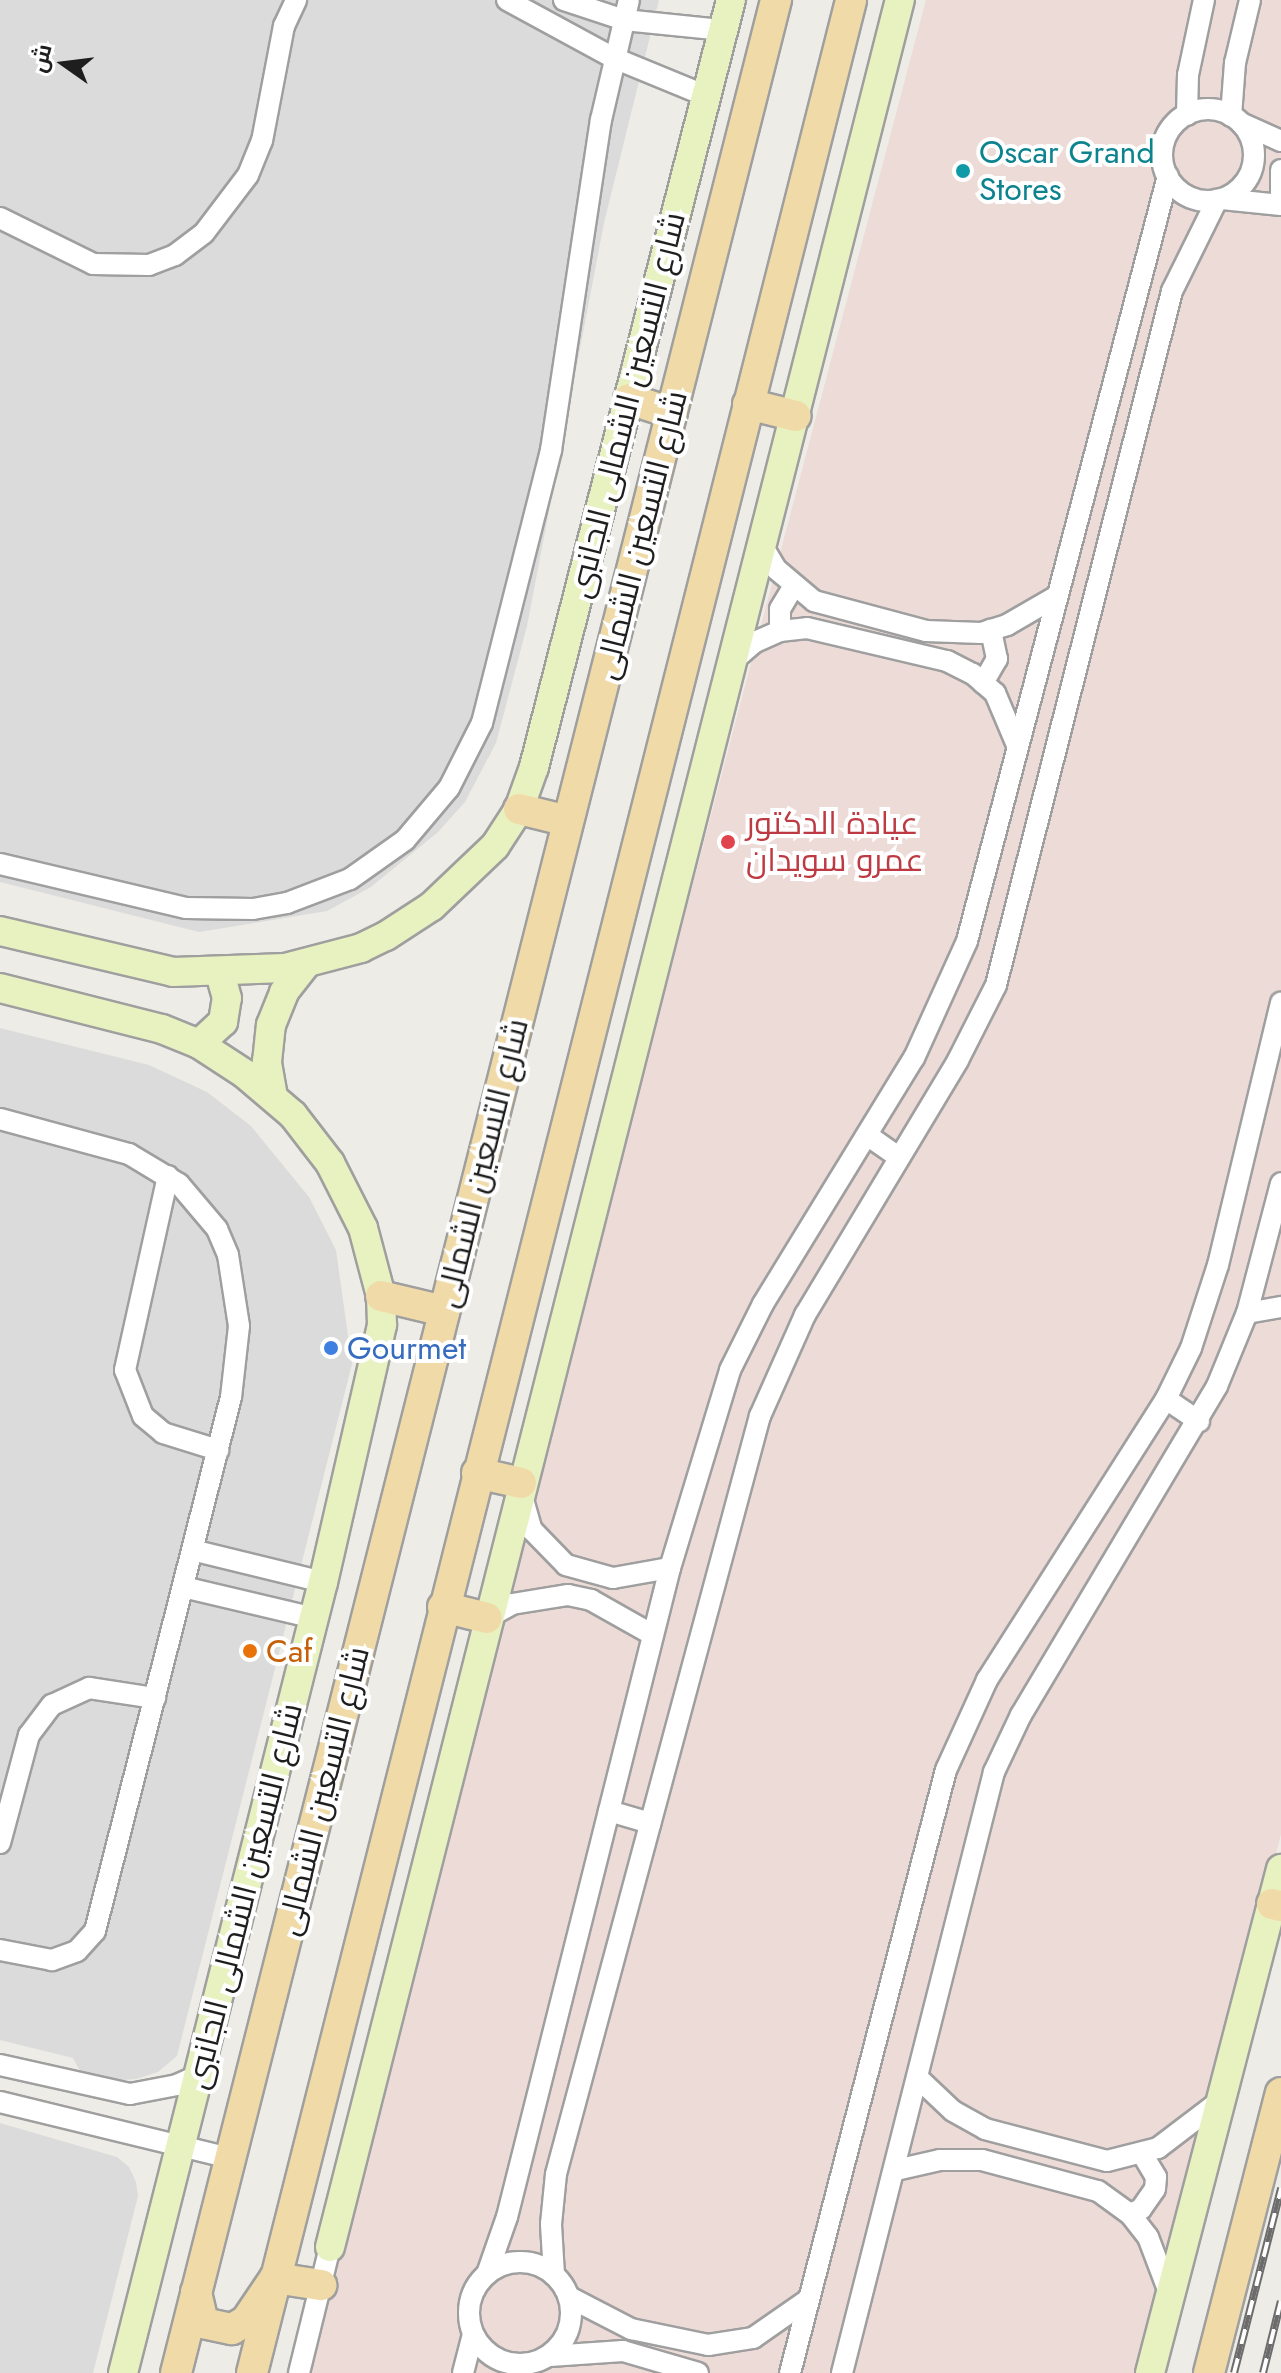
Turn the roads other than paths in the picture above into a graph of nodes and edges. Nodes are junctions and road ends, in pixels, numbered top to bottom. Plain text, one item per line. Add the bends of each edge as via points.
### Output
1 (296, 0) edge
2 (507, 0) edge
3 (564, 0) edge
4 (629, 0) edge
5 (731, 0) edge
6 (776, 0) edge
7 (851, 0) edge
8 (900, 0) edge
9 (1204, 0) edge
10 (1250, 0) edge
11 (624, 20) junction
12 (723, 30) junction
13 (614, 58) junction
14 (706, 96) junction
15 (1187, 115) junction
16 (1236, 119) junction
17 (1281, 141) edge
18 (1281, 170) edge
19 (1168, 176) junction
20 (1281, 199) edge
21 (1219, 200) junction
22 (1281, 205) edge
23 (0, 218) edge
24 (629, 399) junction
25 (748, 404) junction
26 (672, 413) junction
27 (796, 416) junction
28 (763, 547) junction
29 (793, 587) junction
30 (1057, 596) junction
31 (991, 630) junction
32 (780, 631) junction
33 (734, 660) junction
34 (983, 683) junction
35 (1017, 747) junction
36 (519, 809) junction
37 (568, 821) junction
38 (0, 864) edge
39 (0, 931) edge
40 (307, 963) junction
41 (220, 974) junction
42 (0, 988) edge
43 (1281, 1002) edge
44 (199, 1044) junction
45 (273, 1097) junction
46 (0, 1119) edge
47 (867, 1135) junction
48 (899, 1157) junction
49 (168, 1176) junction
50 (1281, 1183) edge
51 (1270, 1227) junction
52 (1281, 1250) edge
53 (1281, 1307) edge
54 (382, 1311) junction
55 (444, 1311) junction
56 (1247, 1313) junction
57 (1166, 1399) junction
58 (1199, 1421) junction
59 (218, 1450) junction
60 (477, 1473) junction
61 (521, 1483) junction
62 (192, 1550) junction
63 (670, 1568) junction
64 (323, 1582) junction
65 (183, 1587) junction
66 (443, 1607) junction
67 (314, 1618) junction
68 (487, 1618) junction
69 (653, 1635) junction
70 (155, 1698) junction
71 (609, 1811) junction
72 (650, 1823) junction
73 (0, 1843) edge
74 (1281, 1869) edge
75 (1276, 1905) edge
76 (0, 1950) edge
77 (0, 2065) edge
78 (199, 2075) junction
79 (918, 2078) junction
80 (1281, 2093) edge
81 (1221, 2100) junction
82 (0, 2102) edge
83 (181, 2146) junction
84 (1143, 2155) junction
85 (230, 2158) junction
86 (896, 2170) junction
87 (1130, 2214) junction
88 (330, 2247) joint
89 (487, 2274) junction
90 (554, 2275) junction
91 (275, 2278) junction
92 (321, 2285) junction
93 (196, 2292) junction
94 (1170, 2295) junction
95 (569, 2297) junction
96 (809, 2299) junction
97 (473, 2334) junction
98 (539, 2364) edge
99 (123, 2373) edge
100 (176, 2373) edge
101 (252, 2373) edge
102 (299, 2373) edge
103 (463, 2373) edge
104 (698, 2373) edge
105 (790, 2373) edge
106 (842, 2373) edge
107 (1150, 2373) edge
108 (1209, 2373) edge

1 - 23 street via 284,26 262,141 248,175 204,233 175,255 149,265 93,264
2 - 13 street
3 - 11 street
4 - 11 street
5 - 12 main road, شارع التسعين الشمالى الجانبى
6 - 26 main road, شارع التسعين الشمالى
7 - 25 main road
8 - 27 main road
9 - 15 street via 1188,75
10 - 16 street via 1235,63
11 - 12 street
11 - 13 street
12 - 14 main road, شارع التسعين الشمالى الجانبى
13 - 14 street
13 - 38 street via 547,465 482,723 462,767 429,815 396,847 350,879 287,903 253,909 186,908
14 - 24 main road, شارع التسعين الشمالى الجانبى
15 - 16 street via 1209,109
15 - 19 street via 1165,142
16 - 17 street
16 - 21 street via 1253,143 1253,167 1241,187
18 - 20 street
19 - 21 street via 1183,194
19 - 30 street
21 - 22 street
21 - 48 street via 1172,291 1009,946 979,1023
24 - 26 main road
24 - 36 main road, شارع التسعين الشمالى الجانبى
25 - 27 main road
25 - 60 main road
26 - 37 main road, شارع التسعين الشمالى
27 - 28 main road
28 - 29 street
28 - 33 main road
29 - 31 street via 838,610 926,631 953,635
29 - 32 street via 780,609
30 - 31 street
30 - 35 street
31 - 34 street via 997,659
32 - 33 street via 755,642
32 - 34 street via 807,628 920,654 947,661
33 - 61 main road
34 - 35 street via 1010,718
35 - 47 street via 980,899 952,981
36 - 37 main road
36 - 40 main road, شارع التسعين الشمالى الجانبى via 495,846 421,914 361,948
37 - 55 main road, شارع التسعين الشمالى
39 - 41 main road, شارع التسعين الشمالى الجانبى via 148,968
40 - 41 main road, شارع التسعين الشمالى الجانبى
40 - 45 main road via 284,992 271,1025 267,1062
41 - 44 main road via 227,998 223,1022
42 - 44 main road via 129,1019
43 - 57 street via 1210,1297
44 - 45 main road
45 - 54 main road via 311,1135 348,1193
46 - 49 street via 129,1154
47 - 48 street
47 - 63 street via 745,1336
48 - 72 street via 805,1315 773,1381
49 - 59 street via 217,1229 234,1279 238,1350
49 - 59 street via 125,1370 130,1395 143,1416 163,1433
50 - 51 street
51 - 52 street
51 - 56 street
53 - 56 street
54 - 55 main road
54 - 64 main road, شارع التسعين الشمالى الجانبى
55 - 85 main road, شارع التسعين الشمالى
56 - 58 street
57 - 58 street
57 - 96 street via 987,1680 946,1770
58 - 79 street via 1021,1715 994,1772
59 - 62 street
60 - 61 main road
60 - 66 main road
61 - 63 street via 532,1530 566,1565 613,1578
61 - 68 main road
62 - 64 street
62 - 65 street
63 - 69 street
64 - 67 main road, شارع التسعين الشمالى الجانبى
65 - 67 street
65 - 70 street
66 - 68 main road
66 - 91 main road
67 - 78 main road, شارع التسعين الشمالى الجانبى
68 - 69 street via 526,1600 568,1595 614,1611
68 - 88 main road
69 - 71 street
70 - 73 street via 89,1688 52,1705 29,1735
70 - 76 street via 95,1931 77,1951 52,1960
71 - 72 street
71 - 89 street via 507,2217
72 - 90 street via 556,2174 551,2224
74 - 75 main road
75 - 81 main road
77 - 78 street via 130,2094
78 - 83 main road, شارع التسعين الشمالى الجانبى
79 - 84 street via 953,2111 1002,2136 1089,2159
79 - 86 street
80 - 108 main road
81 - 84 street
81 - 94 main road
82 - 83 street
83 - 85 street
83 - 99 main road, شارع التسعين الشمالى الجانبى
84 - 87 street via 1156,2177 1155,2189 1150,2201
85 - 93 main road, شارع التسعين الشمالى
86 - 87 street via 961,2159 1002,2163 1098,2191
86 - 106 street
87 - 94 street via 1148,2237
88 - 92 street
89 - 90 street via 499,2266 528,2262
89 - 97 street via 470,2302
90 - 95 street
91 - 92 main road
91 - 93 main road via 246,2321 232,2329 203,2323
91 - 101 main road
92 - 102 street
93 - 100 main road, شارع التسعين الشمالى
94 - 107 main road
95 - 96 street via 631,2329 708,2345 753,2338
95 - 98 street via 569,2330
96 - 105 street
97 - 98 street via 500,2361
97 - 103 street
98 - 104 street via 623,2351

